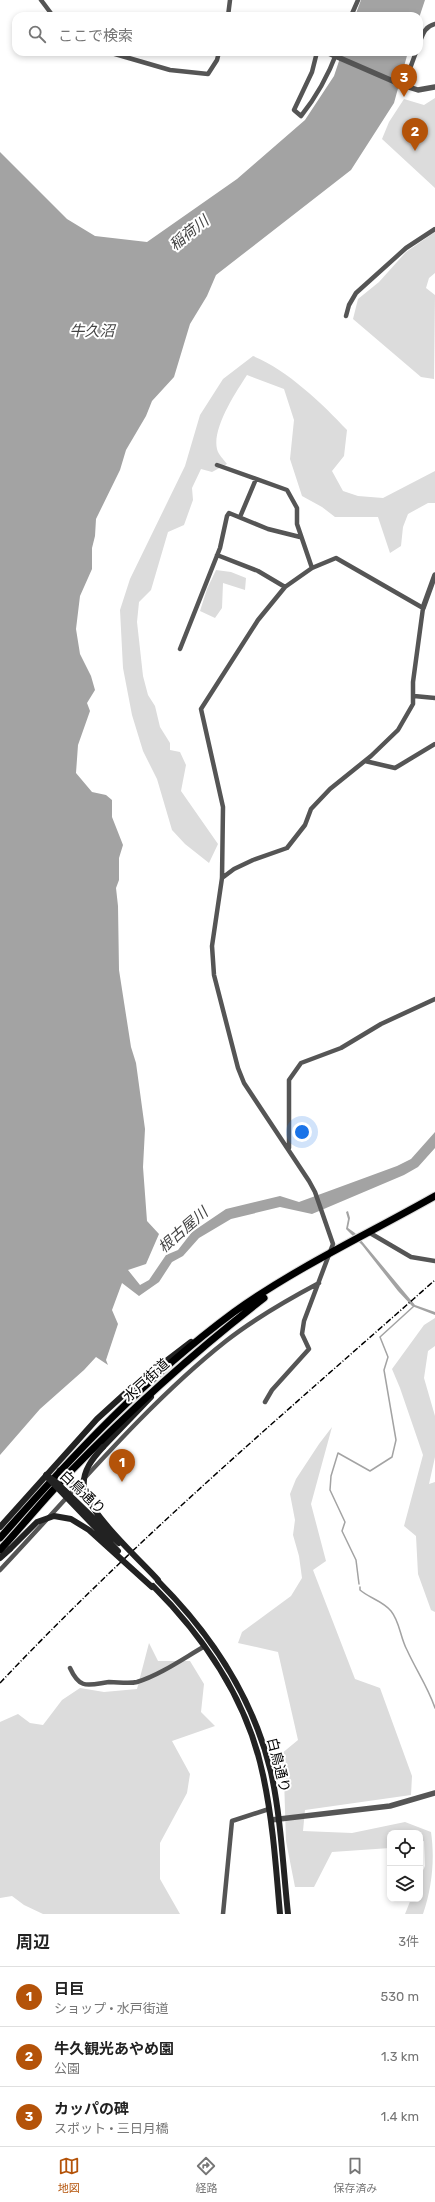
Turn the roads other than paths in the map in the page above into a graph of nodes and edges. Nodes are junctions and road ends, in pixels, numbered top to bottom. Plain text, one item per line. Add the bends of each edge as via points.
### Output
1 (41, 0) edge
2 (230, 0) edge
3 (358, 0) edge
4 (50, 12) edge
5 (229, 12) edge
6 (353, 12) edge
7 (435, 24) edge
8 (423, 34) edge
9 (122, 56) edge
10 (218, 56) edge
11 (316, 56) edge
12 (335, 56) edge
13 (335, 56) edge
14 (414, 56) edge
15 (403, 85) junction
16 (435, 87) edge
17 (435, 229) edge
18 (346, 316) dead end
19 (217, 465) dead end
20 (256, 479) junction
21 (240, 517) junction
22 (300, 537) junction
23 (217, 555) junction
24 (312, 568) junction
25 (435, 575) edge
26 (285, 587) junction
27 (423, 608) junction
28 (180, 649) dead end
29 (414, 696) junction
30 (435, 698) edge
31 (435, 744) edge
32 (364, 761) junction
33 (222, 878) junction
34 (435, 999) edge
35 (289, 1148) junction
36 (435, 1196) edge
37 (370, 1233) junction
38 (331, 1253) junction
39 (435, 1261) edge
40 (319, 1283) junction
41 (218, 1329) junction
42 (227, 1340) junction
43 (171, 1374) junction
44 (265, 1402) dead end
45 (60, 1470) junction
46 (46, 1475) junction
47 (66, 1476) junction
48 (78, 1487) junction
49 (0, 1527) edge
50 (0, 1538) edge
51 (0, 1550) edge
52 (0, 1558) edge
53 (0, 1570) edge
54 (158, 1581) junction
55 (152, 1587) junction
56 (205, 1646) junction
57 (70, 1668) dead end
58 (435, 1793) edge
59 (269, 1809) junction
60 (278, 1819) junction
61 (270, 1820) junction
62 (223, 1914) edge
63 (280, 1914) edge
64 (288, 1914) edge

1 - 4 street
2 - 5 street
3 - 6 street
7 - 8 street via 429,26
9 - 10 street via 170,70 208,74
11 - 12 street via 312,72 294,110 301,116 315,98
13 - 15 street, bridge
14 - 15 street
15 - 16 street via 418,90
17 - 18 street via 406,248 356,293
19 - 20 street
20 - 21 street
20 - 22 street via 287,490 297,508 296,524
21 - 22 street via 268,529
21 - 23 street via 229,513 227,516
22 - 24 street
23 - 26 street via 258,571
23 - 28 street
24 - 26 street
24 - 27 street via 336,558
25 - 27 street
26 - 33 street via 258,620 201,709 223,807
27 - 29 street via 413,682
29 - 30 street
29 - 32 street via 408,714 398,730
31 - 32 street via 395,768
32 - 33 street via 330,789 311,809 305,826 287,848 253,860
33 - 35 street via 212,946 216,983 244,1083
34 - 35 street via 381,1024 341,1048 301,1063 289,1080
35 - 38 street via 315,1192 333,1244
36 - 37 highway, 水戸街道
37 - 38 highway, 水戸街道
37 - 39 street via 411,1257
38 - 40 street
38 - 41 highway, 水戸街道 via 298,1270
40 - 42 street via 289,1299
40 - 44 street via 302,1329 309,1349 272,1390
41 - 42 street
41 - 43 highway, 水戸街道
41 - 45 highway, 水戸街道 via 117,1412
41 - 46 main road via 201,1334 131,1388 87,1430
42 - 48 street via 154,1408
43 - 47 highway, 水戸街道
43 - 54 main road, bridge via 91,1461 85,1474 84,1489 88,1502
45 - 47 street
45 - 50 highway, 水戸街道
46 - 49 main road
46 - 54 main road, 白鳥通り, bridge
46 - 55 main road, 白鳥通り, bridge via 54,1487
47 - 48 street
47 - 51 highway, 水戸街道
48 - 53 street
52 - 55 main road, bridge via 37,1522 54,1516 71,1519 89,1530
54 - 60 main road, 白鳥通り via 206,1634 242,1693 266,1755
55 - 56 main road, 白鳥通り
56 - 57 street via 136,1682 80,1684
56 - 59 main road, 白鳥通り via 245,1718 261,1767
58 - 60 street via 400,1804
59 - 61 main road, 白鳥通り
59 - 62 street via 232,1821
60 - 61 street
60 - 64 main road, 白鳥通り
61 - 63 main road, 白鳥通り

